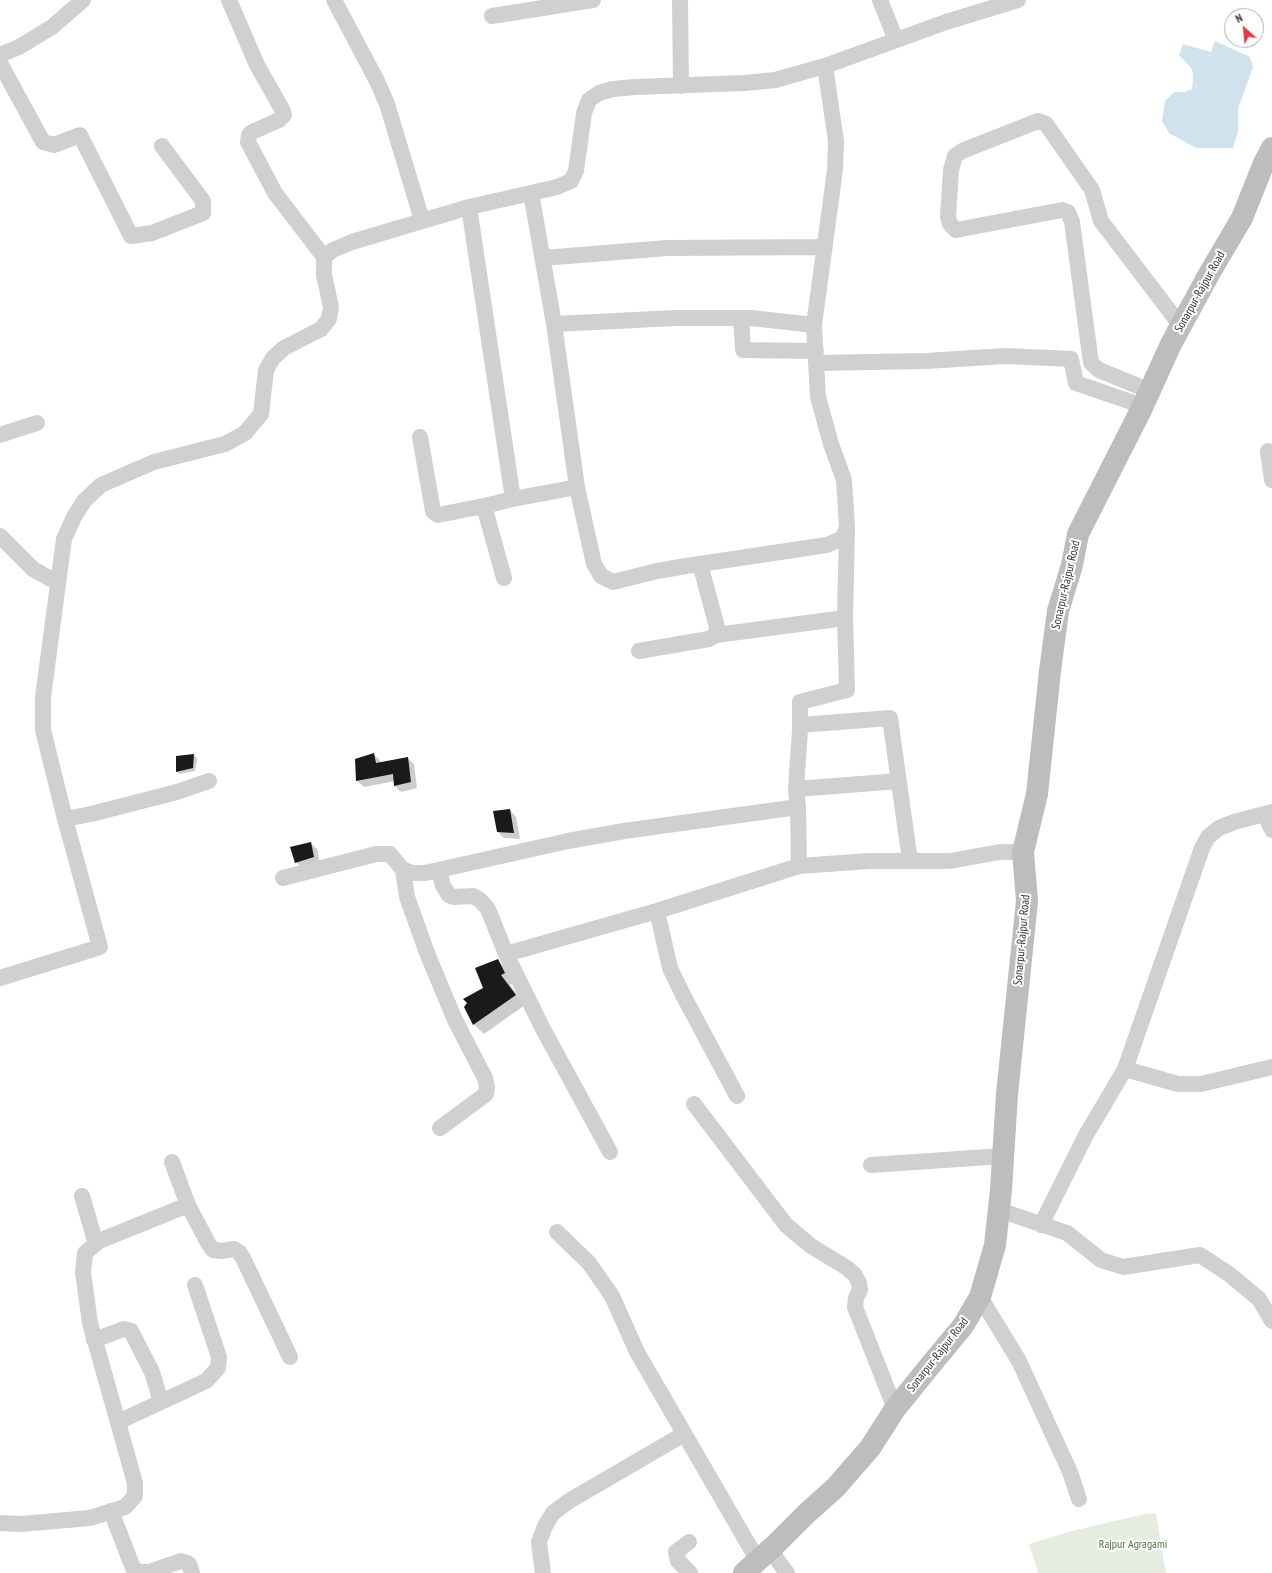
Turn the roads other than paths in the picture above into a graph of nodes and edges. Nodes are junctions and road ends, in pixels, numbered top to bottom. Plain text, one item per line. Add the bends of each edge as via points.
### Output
1 (83, 0) edge
2 (229, 0) edge
3 (334, 0) edge
4 (593, 0) edge
5 (680, 0) edge
6 (880, 0) edge
7 (1018, 0) edge
8 (980, 6) edge
9 (492, 16) dead end
10 (896, 40) junction
11 (0, 55) edge
12 (0, 63) edge
13 (825, 66) junction
14 (681, 86) junction
15 (162, 146) dead end
16 (1272, 148) edge
17 (532, 193) junction
18 (469, 207) junction
19 (422, 220) junction
20 (824, 248) junction
21 (324, 258) junction
22 (543, 258) junction
23 (741, 318) junction
24 (554, 324) junction
25 (814, 325) junction
26 (1180, 326) junction
27 (816, 357) junction
28 (1147, 398) junction
29 (37, 423) dead end
30 (0, 435) edge
31 (420, 437) dead end
32 (1268, 451) dead end
33 (1272, 480) edge
34 (577, 487) junction
35 (513, 499) junction
36 (484, 506) junction
37 (847, 528) junction
38 (0, 536) edge
39 (700, 564) junction
40 (504, 578) dead end
41 (58, 583) junction
42 (845, 618) junction
43 (716, 635) junction
44 (639, 651) dead end
45 (800, 725) junction
46 (209, 781) dead end
47 (899, 781) junction
48 (796, 789) junction
49 (798, 807) junction
50 (1269, 813) edge
51 (65, 819) junction
52 (1272, 830) edge
53 (1023, 852) junction
54 (910, 861) junction
55 (799, 866) junction
56 (403, 870) junction
57 (438, 870) junction
58 (283, 878) dead end
59 (657, 911) junction
60 (506, 954) junction
61 (0, 978) edge
62 (1272, 1067) edge
63 (1125, 1069) junction
64 (737, 1096) dead end
65 (694, 1104) dead end
66 (440, 1128) dead end
67 (610, 1152) dead end
68 (1003, 1156) junction
69 (172, 1162) dead end
70 (871, 1165) dead end
71 (82, 1196) dead end
72 (188, 1205) junction
73 (999, 1210) junction
74 (1042, 1225) junction
75 (557, 1232) dead end
76 (96, 1244) junction
77 (195, 1285) dead end
78 (980, 1297) junction
79 (1272, 1321) edge
80 (94, 1340) junction
81 (290, 1357) dead end
82 (161, 1402) junction
83 (895, 1410) junction
84 (118, 1422) junction
85 (684, 1434) junction
86 (1079, 1499) dead end
87 (111, 1511) junction
88 (0, 1523) edge
89 (689, 1542) dead end
90 (757, 1561) edge
91 (192, 1573) edge
92 (543, 1573) edge
93 (690, 1573) edge
94 (787, 1573) edge

1 - 11 street via 52,27
2 - 21 street via 257,65 284,115 279,120 252,132 248,142 275,193
3 - 19 street via 384,98
4 - 9 street
5 - 14 street
6 - 10 street
7 - 8 street
8 - 10 street via 946,22
10 - 13 street
12 - 15 street via 43,142 54,145 80,135 131,236 152,233 203,213 203,201
13 - 14 street via 775,80
13 - 20 street via 836,141 835,170
14 - 17 street via 613,89 599,93 589,100 584,113 576,171 570,181
16 - 26 main road, Sonarpur-Rajpur Road via 1242,218
17 - 18 street
17 - 22 street
18 - 19 street
18 - 35 street
19 - 21 street via 352,242 333,250
20 - 22 street via 667,248
20 - 25 street
21 - 41 street via 324,276 331,307 329,319 321,329 284,348 273,358 266,370 261,414 246,433 225,444 154,462 101,485 84,501 64,539
22 - 24 street
23 - 24 street via 676,318
23 - 25 street
23 - 27 street via 743,350
24 - 34 street
25 - 27 street
26 - 28 main road, Sonarpur-Rajpur Road
26 - 28 street via 1101,221 1092,190 1046,124 1038,121 955,156 951,170 948,217 956,230 1062,210 1068,212 1072,222 1091,363
27 - 28 street via 926,361 1006,356 1071,359 1076,383
27 - 37 street via 818,397 844,480
28 - 53 main road, Sonarpur-Rajpur Road via 1078,534 1058,611 1036,794
29 - 30 street
31 - 36 street via 433,511 438,515
32 - 33 street
34 - 35 street
34 - 39 street via 594,564 601,576 613,582
35 - 36 street
36 - 40 street
37 - 39 street via 843,538 827,545
37 - 42 street
38 - 41 street via 33,569
39 - 43 street via 717,627
41 - 51 street via 42,696 44,730
42 - 43 street
42 - 45 street via 847,690 800,702
43 - 44 street via 709,640
45 - 47 street via 890,718
45 - 48 street
46 - 51 street via 177,792
47 - 48 street
47 - 54 street
48 - 49 street
49 - 55 street
49 - 57 street via 624,831
50 - 52 street
50 - 63 street via 1234,822 1219,828 1208,837
51 - 61 street via 100,947
53 - 54 street via 1000,852 950,861
53 - 68 main road, Sonarpur-Rajpur Road via 1027,900
54 - 55 street
55 - 59 street
56 - 57 street via 413,873
56 - 58 street via 390,854 376,854
56 - 66 street via 407,897 427,953 455,1020 483,1072 487,1087 486,1094
57 - 60 street via 449,895 473,896 488,909
59 - 60 street
59 - 64 street via 670,968
60 - 67 street via 543,1029
62 - 63 street via 1201,1084 1178,1084
63 - 74 street via 1086,1135
65 - 83 street via 786,1225 811,1246 855,1275 860,1290 854,1307
68 - 70 street
68 - 73 main road, Sonarpur-Rajpur Road
69 - 72 street
71 - 76 street
72 - 76 street
72 - 81 street via 213,1250 234,1249 239,1252
73 - 74 street
73 - 78 main road, Sonarpur-Rajpur Road via 995,1245
74 - 79 street via 1067,1234 1101,1260 1124,1267 1200,1256 1229,1274 1259,1298
75 - 85 street via 589,1263 612,1296 637,1352
76 - 80 street via 85,1254 83,1272
77 - 82 street via 219,1357 218,1368 206,1381
78 - 83 main road, Sonarpur-Rajpur Road via 963,1326
78 - 86 street via 1019,1361 1070,1472
80 - 82 street via 124,1329 131,1331 152,1372
80 - 84 street
82 - 84 street
83 - 90 main road, Sonarpur-Rajpur Road via 870,1448 836,1487
84 - 87 street via 136,1483 135,1496 125,1507
85 - 90 street
85 - 92 street via 569,1501 553,1513 539,1542
87 - 88 street via 90,1518 21,1524
87 - 91 street via 133,1568 139,1572 149,1572 181,1561 189,1564
89 - 93 street via 676,1552 678,1561
90 - 94 street

